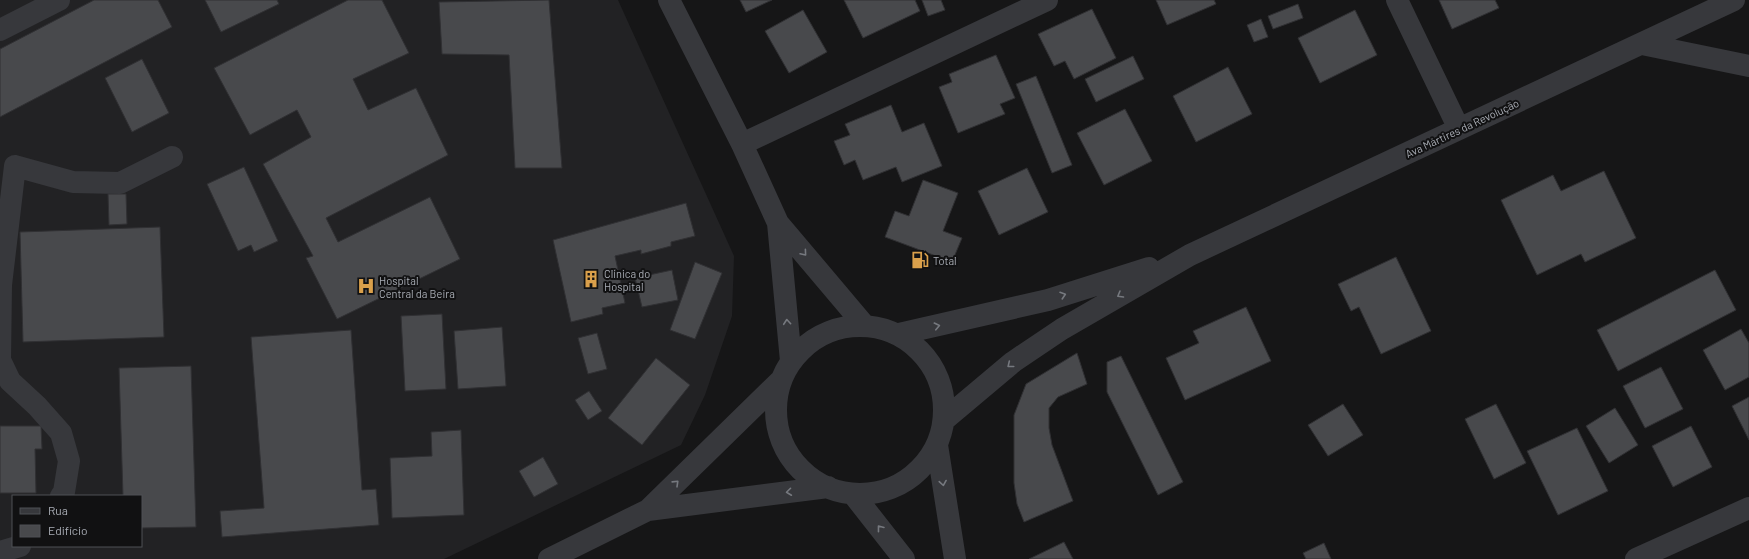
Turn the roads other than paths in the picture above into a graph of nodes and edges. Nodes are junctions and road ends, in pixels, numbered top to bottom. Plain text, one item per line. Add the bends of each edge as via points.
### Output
1 (59, 0) edge
2 (669, 0) edge
3 (1047, 0) edge
4 (1397, 0) edge
5 (1734, 0) edge
6 (0, 30) edge
7 (1642, 44) junction
8 (1749, 66) edge
9 (1459, 129) junction
10 (742, 144) junction
11 (172, 157) dead end
12 (5, 207) edge
13 (778, 223) junction
14 (1190, 255) junction
15 (865, 326) junction
16 (899, 334) junction
17 (791, 361) junction
18 (780, 381) junction
19 (944, 420) junction
20 (937, 445) junction
21 (828, 488) junction
22 (853, 494) junction
23 (62, 495) edge
24 (1749, 508) edge
25 (648, 510) junction
26 (17, 547) edge
27 (0, 552) edge
28 (549, 559) edge
29 (904, 559) edge
30 (955, 559) edge
31 (1636, 559) edge

1 - 6 street
2 - 10 street
3 - 10 street
4 - 9 street
5 - 7 street, Ava Mártires da Revolução
7 - 8 street
7 - 9 street, Ava Mártires da Revolução
9 - 14 street, Ava Mártires da Revolução
10 - 13 street
11 - 12 street via 120,183 73,182 15,166
12 - 23 street via 0,360 10,381 61,433 69,461
13 -> 15 street
17 -> 13 street
16 -> 14 street via 1048,300
14 -> 19 street via 1062,329 1012,362
15 - 16 street
15 - 17 street via 830,332 811,341
16 - 19 street via 920,349 936,370 944,394
17 - 18 street
18 - 21 street via 775,407 778,432 789,455 806,474
25 -> 18 street
19 - 20 street
20 - 22 street via 923,466 903,483 879,492
20 -> 30 street
21 - 22 street
21 -> 25 street
29 -> 22 street
24 - 31 street
25 - 28 street
26 - 27 street

